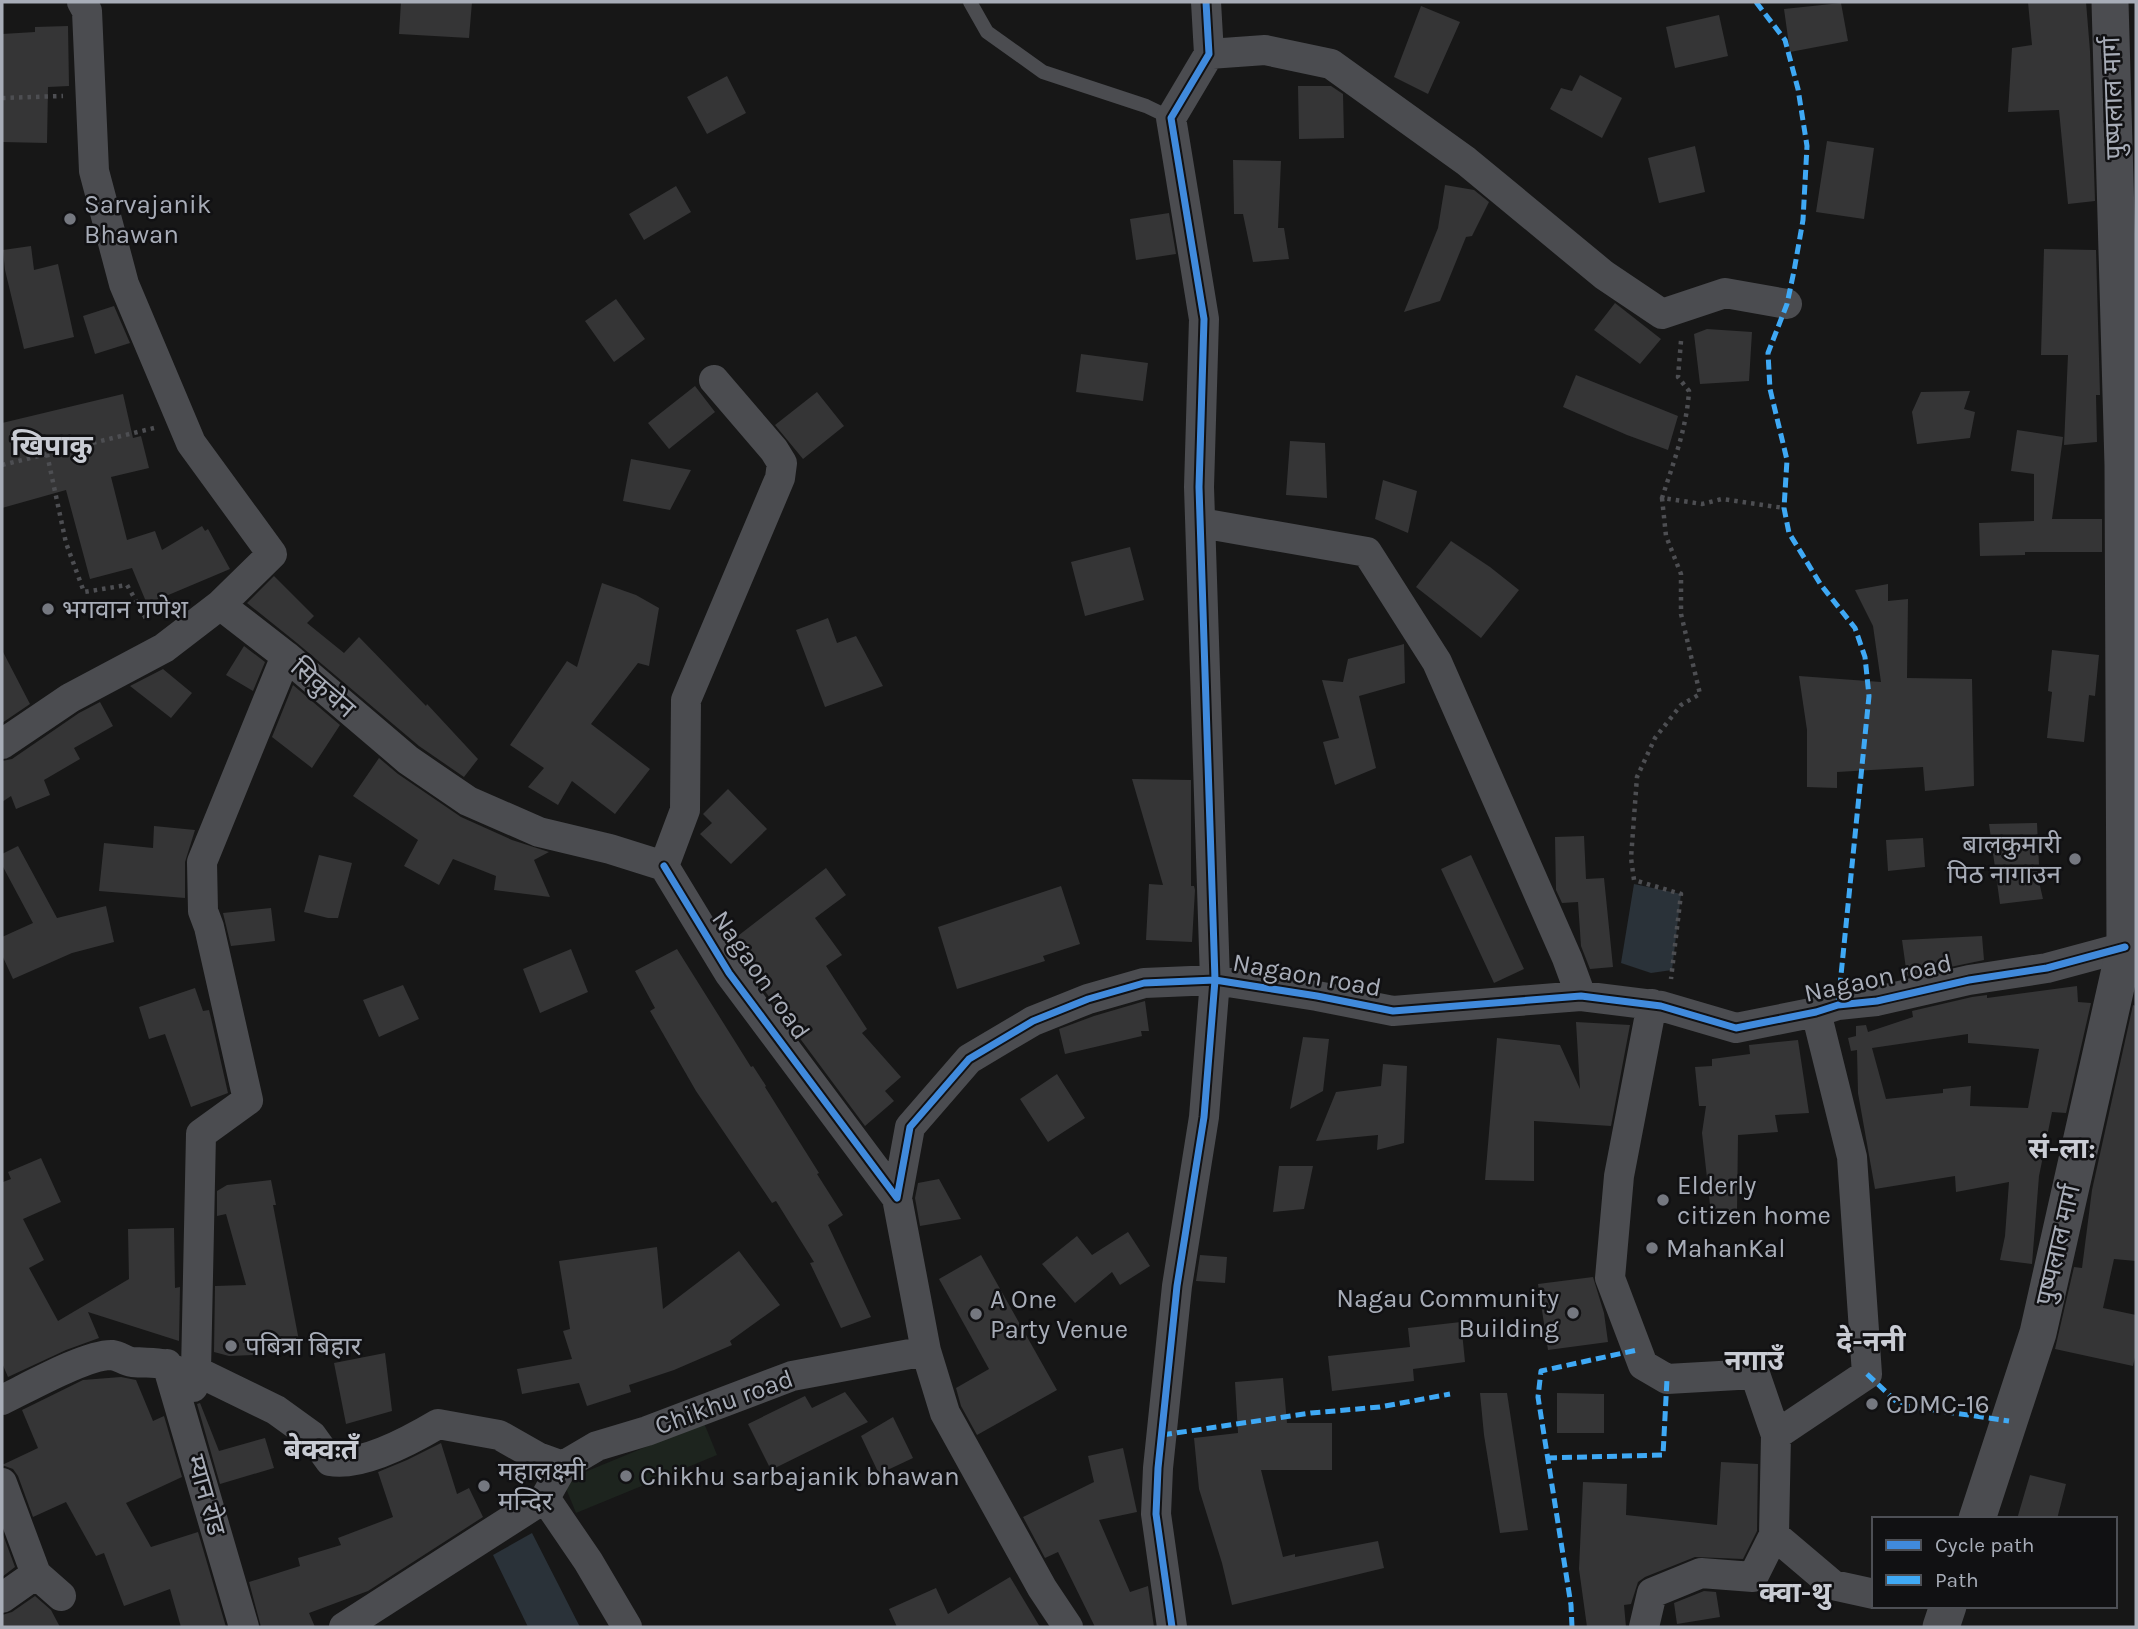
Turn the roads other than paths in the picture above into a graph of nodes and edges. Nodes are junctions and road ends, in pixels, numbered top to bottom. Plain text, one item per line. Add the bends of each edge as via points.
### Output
1 (82, 2) edge
2 (970, 2) edge
3 (1206, 2) edge
4 (2110, 2) edge
5 (1209, 54) junction
6 (1171, 118) junction
7 (1787, 304) dead end
8 (714, 380) dead end
9 (2130, 465) edge
10 (1201, 523) junction
11 (220, 605) junction
12 (286, 656) junction
13 (2, 744) edge
14 (664, 866) junction
15 (2125, 947) junction
16 (1215, 980) junction
17 (1581, 996) junction
18 (1652, 1004) junction
19 (1816, 1012) junction
20 (897, 1198) junction
21 (926, 1351) junction
22 (167, 1364) junction
23 (196, 1371) junction
24 (2, 1399) edge
25 (1776, 1435) junction
26 (563, 1466) junction
27 (2, 1483) edge
28 (545, 1499) junction
29 (1978, 1517) edge
30 (1774, 1535) junction
31 (36, 1574) junction
32 (1872, 1594) edge
33 (61, 1597) dead end
34 (2, 1598) edge
35 (1946, 1608) edge
36 (244, 1627) edge
37 (344, 1627) edge
38 (627, 1627) edge
39 (1068, 1627) edge
40 (1172, 1627) edge
41 (1644, 1627) edge
42 (1941, 1627) edge

1 - 11 street via 87,10 94,171 124,284 191,443 272,554
2 - 6 lane via 988,32 1043,72
3 - 5 street
4 - 9 street, पुष्पलाल मार्ग
5 - 6 street
5 - 7 street via 1265,50 1331,64 1466,161 1604,275 1662,314 1725,293
6 - 10 street via 1203,319
8 - 14 street via 782,463 780,478 686,700 685,810
9 - 15 street, पुष्पलाल मार्ग
10 - 16 street
10 - 17 street via 1367,552 1437,662
11 - 12 street, सिकुचेन
11 - 13 street via 164,648 70,698
12 - 14 street, सिकुचेन via 408,760 468,802 539,832
12 - 23 street via 202,862 203,911 248,1100 201,1134
14 - 20 street, Nagaon road via 729,973
15 - 19 street, Nagaon road via 2047,968
15 - 29 street, पुष्पलाल मार्ग via 2038,1333
16 - 17 street, Nagaon road via 1393,1011
16 - 20 street, Nagaon road via 1144,984 1088,999 1033,1021 969,1059 910,1127
16 - 40 street via 1204,1117 1177,1286 1158,1468 1156,1514
17 - 18 street, Nagaon road
18 - 19 street, Nagaon road via 1737,1028
18 - 25 street via 1619,1176 1610,1278 1643,1365 1667,1379 1755,1374
19 - 25 street via 1852,1157 1867,1374
20 - 21 street
21 - 26 street, Chikhu road via 792,1376 597,1446
21 - 39 street via 945,1413
22 - 23 street via 193,1387
22 - 24 street via 106,1356
22 - 36 street, म्यान रोड
23 - 26 street via 275,1410 312,1436 330,1461 343,1464 382,1451 438,1424 499,1435
25 - 30 street
26 - 28 street
27 - 31 street
28 - 37 street
28 - 38 street
30 - 32 street via 1833,1585
30 - 41 street via 1753,1577 1701,1573 1652,1593
31 - 33 street
31 - 34 street
35 - 42 street

